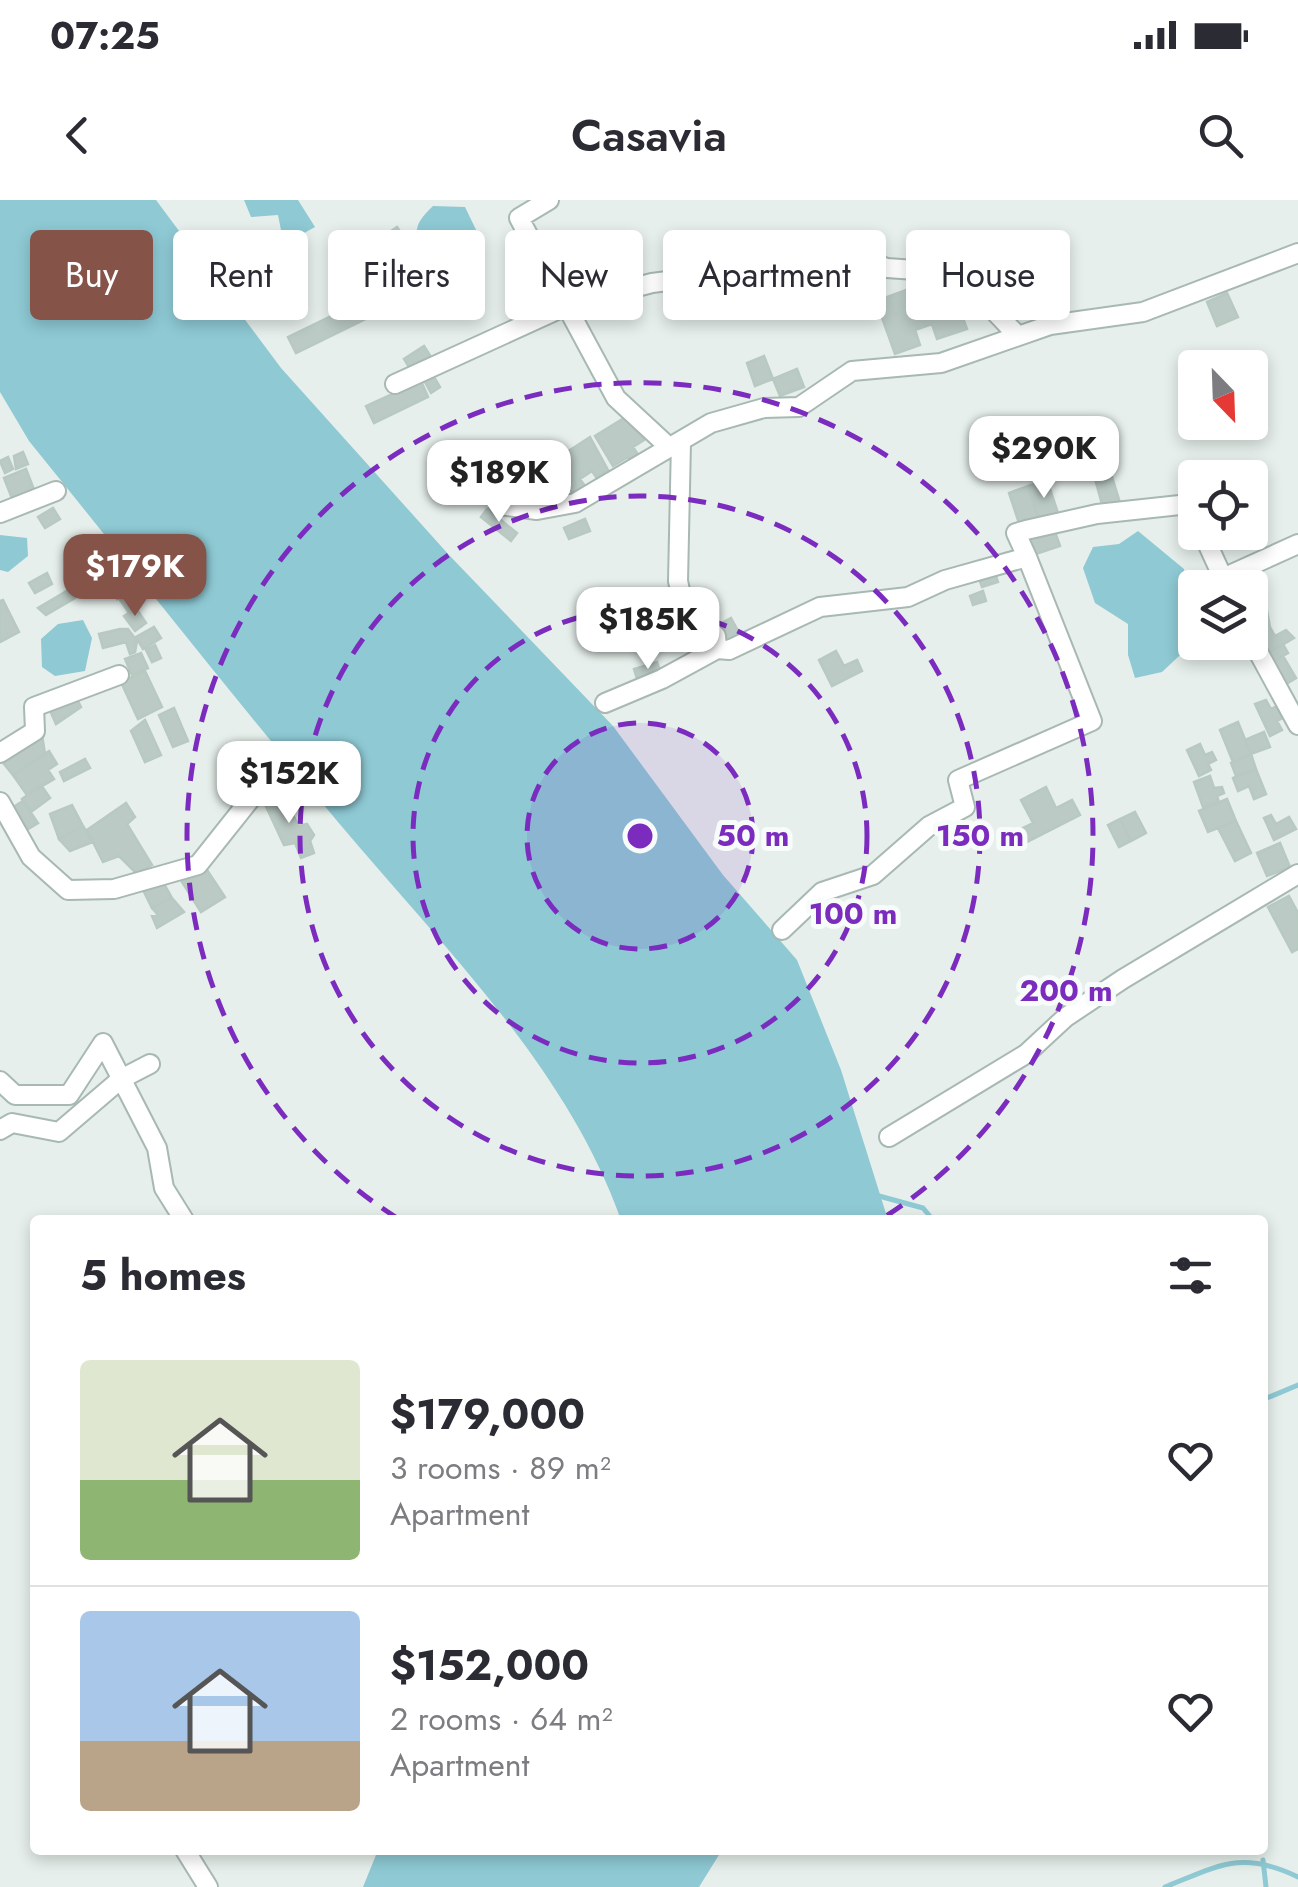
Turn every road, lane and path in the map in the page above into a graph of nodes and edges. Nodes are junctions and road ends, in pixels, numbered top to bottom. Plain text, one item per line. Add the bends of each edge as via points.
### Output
1 (549, 200) edge
2 (526, 230) edge
3 (1298, 252) edge
4 (643, 285) edge
5 (535, 320) edge
6 (576, 320) edge
7 (1018, 336) junction
8 (395, 384) dead end
9 (675, 445) junction
10 (56, 491) dead end
11 (1178, 505) edge
12 (499, 506) dead end
13 (0, 513) edge
14 (1298, 544) edge
15 (1027, 557) junction
16 (1249, 570) edge
17 (717, 648) junction
18 (1262, 660) edge
19 (119, 675) dead end
20 (605, 703) dead end
21 (1298, 726) edge
22 (0, 753) edge
23 (275, 768) dead end
24 (0, 802) edge
25 (1298, 874) edge
26 (782, 930) dead end
27 (150, 1064) dead end
28 (121, 1079) junction
29 (0, 1081) edge
30 (0, 1130) edge
31 (889, 1137) dead end
32 (181, 1215) edge
33 (188, 1855) edge
34 (208, 1887) edge

1 - 2 street via 519,218
3 - 7 street via 1143,312
4 - 7 street via 854,256 887,268 958,273
5 - 8 street
6 - 9 street via 616,398
7 - 9 street via 941,363 852,371 799,407 764,408 711,423
9 - 12 street via 576,502 537,510
9 - 17 street via 678,581 683,604 716,636
10 - 13 street
11 - 15 street via 1016,533
14 - 16 street
15 - 17 street via 908,597 820,608 729,650
15 - 26 street via 1092,720 958,780 965,807 929,826 874,875 822,892
17 - 20 street
18 - 21 street
19 - 22 street via 34,708 35,730
23 - 24 street via 198,865 114,890 68,890 31,857
25 - 31 street via 1066,1017 1026,1054
27 - 28 street
28 - 29 street via 103,1044 69,1095 15,1095
28 - 30 street via 59,1132 12,1123
28 - 32 street via 157,1148 164,1188
33 - 34 street

